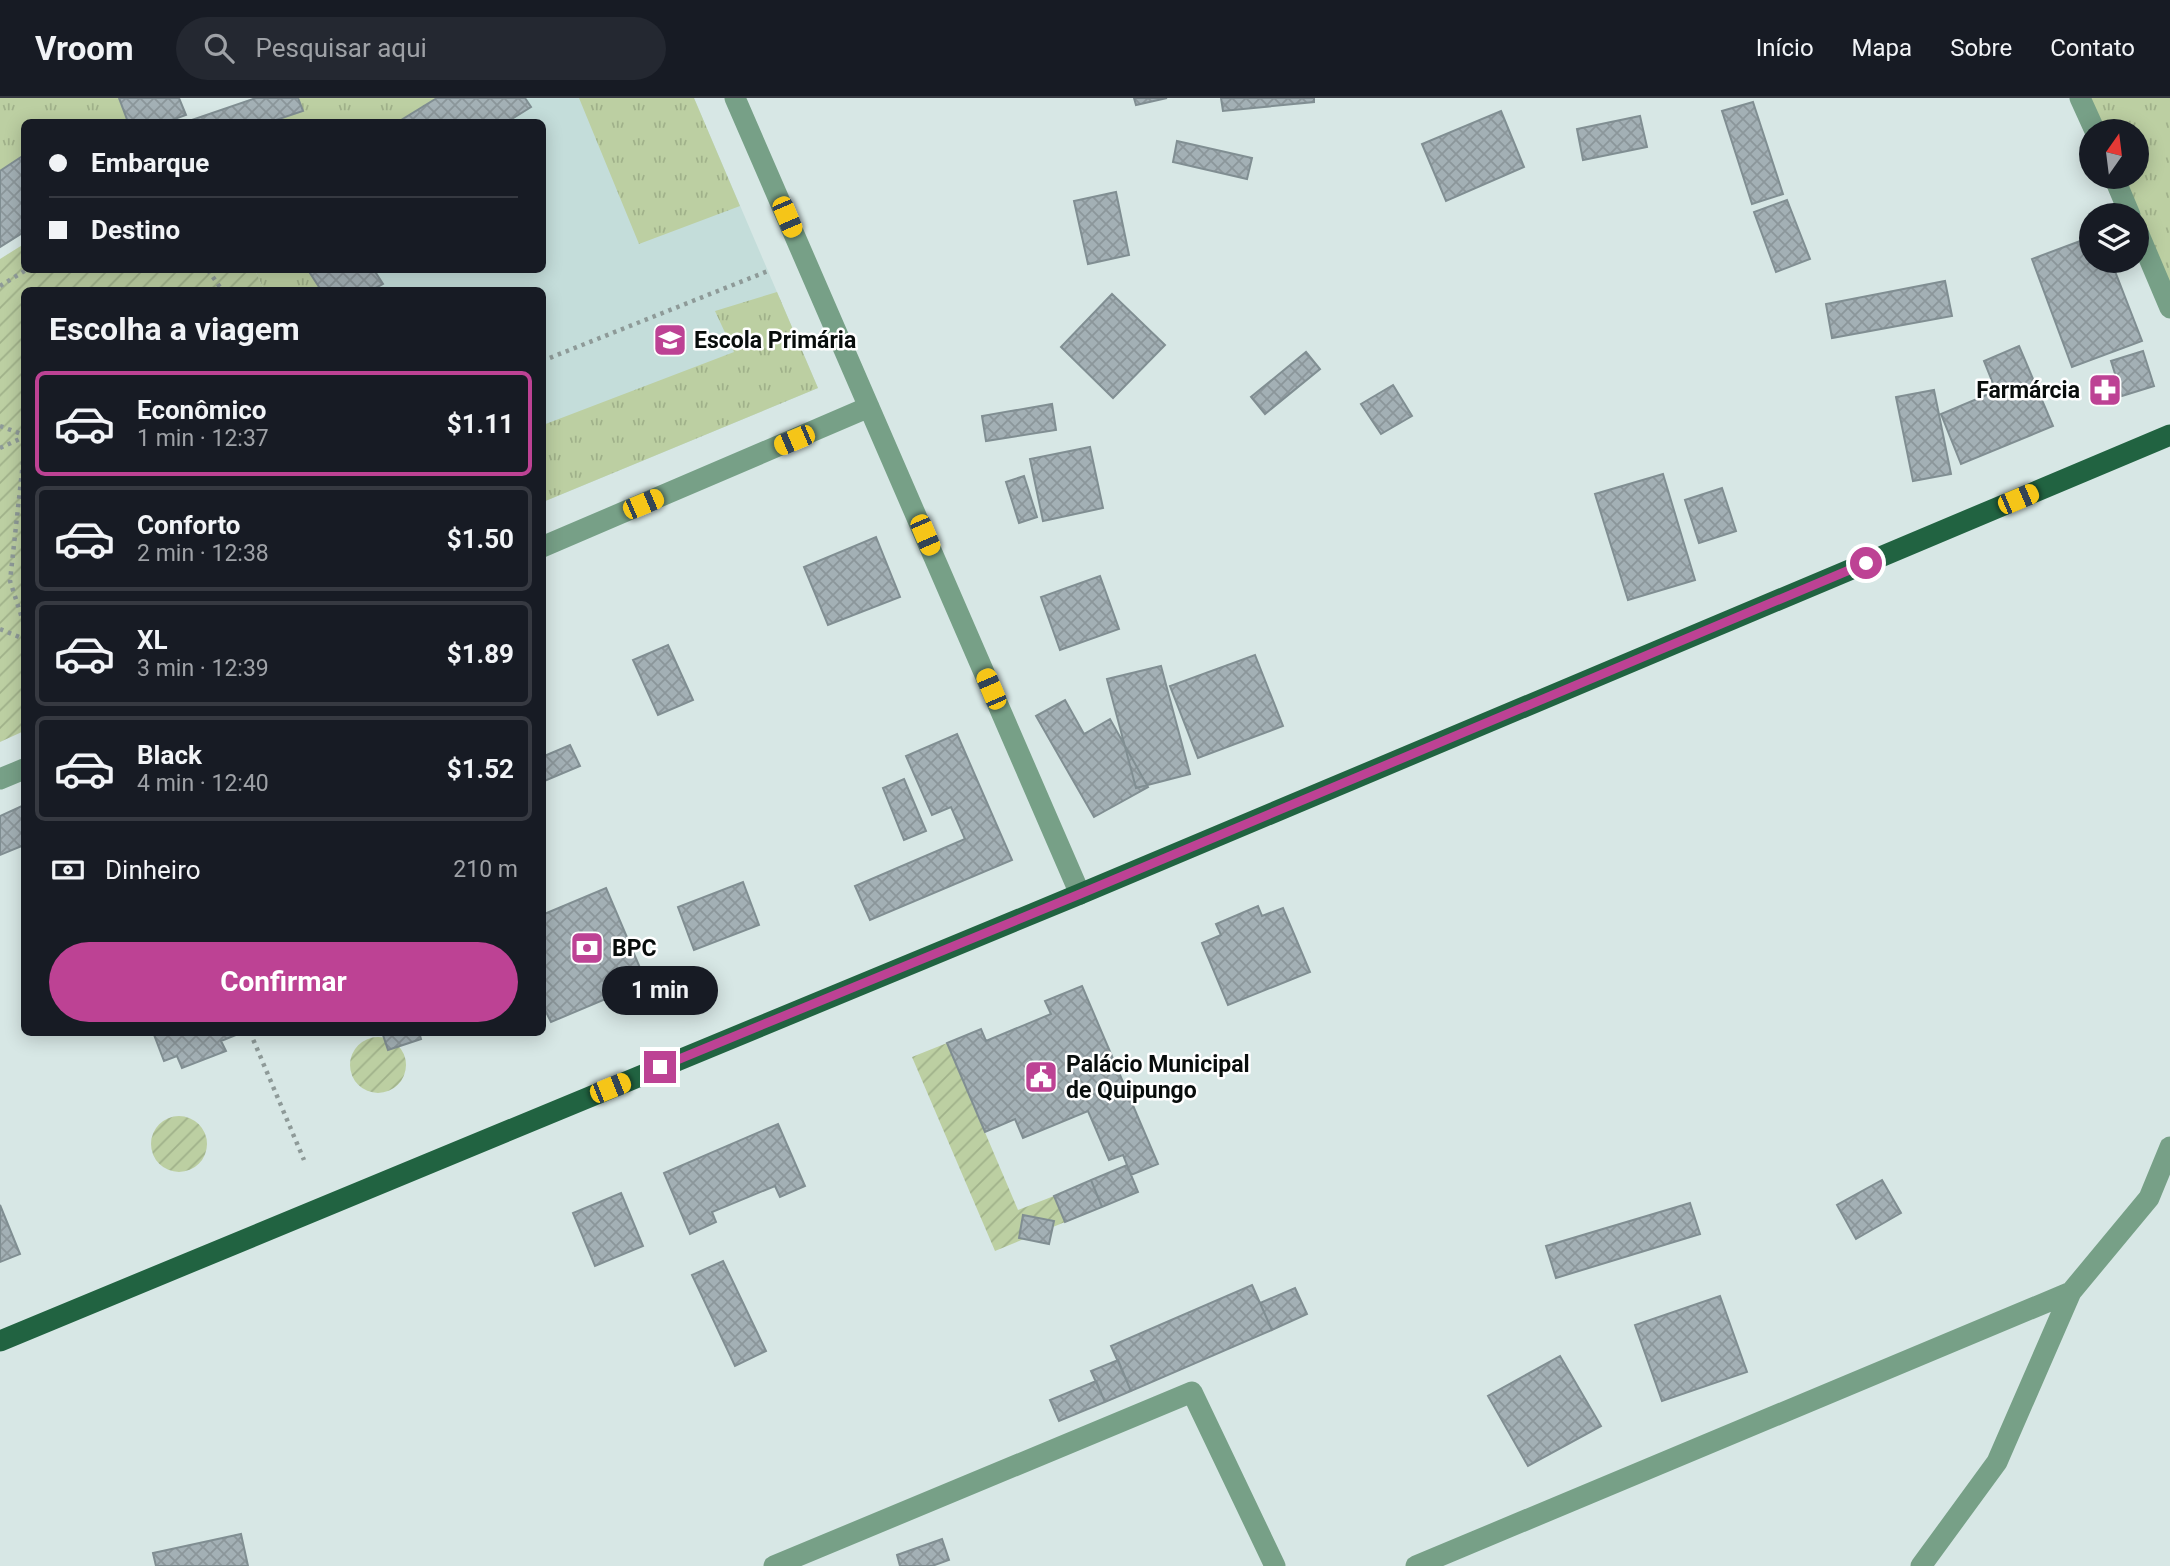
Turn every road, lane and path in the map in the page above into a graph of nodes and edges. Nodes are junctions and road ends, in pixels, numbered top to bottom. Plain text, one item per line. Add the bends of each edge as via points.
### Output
1 (735, 98) edge
2 (2080, 98) edge
3 (2090, 119) edge
4 (2149, 258) edge
5 (768, 271) dead end
6 (21, 273) edge
7 (0, 286) edge
8 (2170, 308) edge
9 (546, 359) edge
10 (869, 407) junction
11 (0, 426) edge
12 (21, 435) edge
13 (2170, 435) edge
14 (21, 437) edge
15 (0, 447) edge
16 (21, 480) edge
17 (546, 545) edge
18 (21, 615) edge
19 (0, 629) edge
20 (21, 638) edge
21 (21, 770) edge
22 (0, 779) edge
23 (1080, 894) junction
24 (252, 1036) edge
25 (2170, 1147) edge
26 (304, 1160) dead end
27 (2071, 1292) junction
28 (0, 1340) edge
29 (774, 1566) edge
30 (1275, 1566) edge
31 (1416, 1566) edge
32 (1920, 1566) edge

1 - 10 street
2 - 3 street
4 - 8 street
5 - 9 path
6 - 7 path
10 - 17 street
10 - 23 street
11 - 12 path
13 - 23 main road
14 - 15 path
16 - 18 path via 10,581
19 - 20 path
21 - 22 street
23 - 28 main road
24 - 26 path
25 - 27 street via 2149,1198
27 - 31 street
27 - 32 street via 1997,1462
29 - 30 street via 1192,1392

